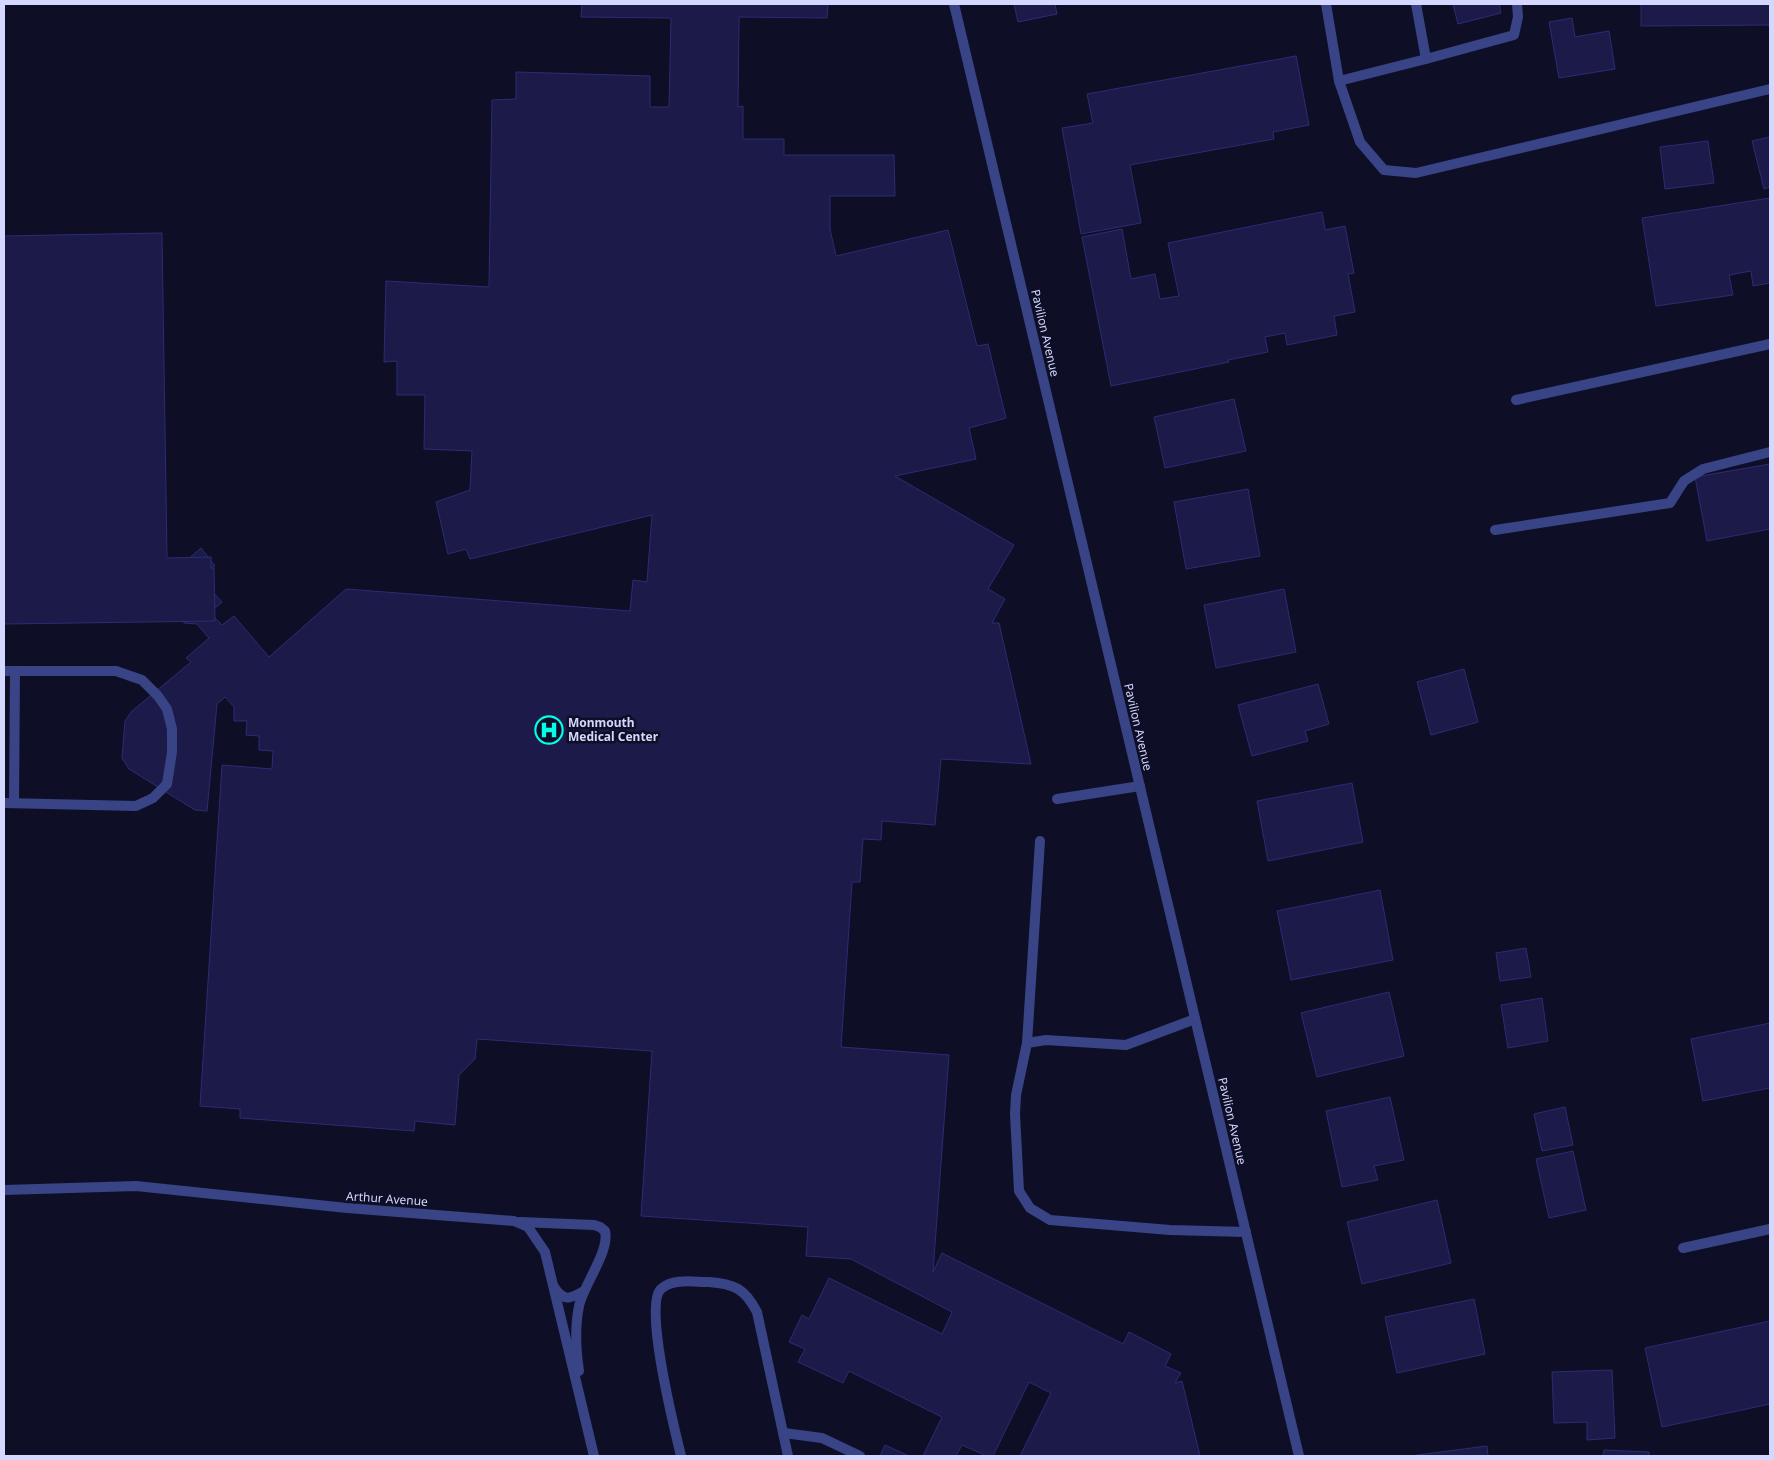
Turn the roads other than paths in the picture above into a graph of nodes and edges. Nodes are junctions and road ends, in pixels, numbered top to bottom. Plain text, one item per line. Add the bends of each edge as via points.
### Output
1 (954, 4) edge
2 (1326, 4) edge
3 (1416, 4) edge
4 (1517, 4) edge
5 (1426, 59) junction
6 (1339, 81) junction
7 (1770, 89) edge
8 (1770, 344) edge
9 (1516, 400) dead end
10 (1770, 452) edge
11 (1495, 530) dead end
12 (4, 671) edge
13 (15, 671) junction
14 (1140, 786) junction
15 (1057, 800) dead end
16 (9, 803) edge
17 (1040, 841) dead end
18 (1195, 1019) junction
19 (1027, 1043) junction
20 (4, 1190) edge
21 (514, 1221) junction
22 (1770, 1229) edge
23 (1246, 1232) junction
24 (1682, 1248) dead end
25 (553, 1285) junction
26 (584, 1291) junction
27 (784, 1433) junction
28 (589, 1437) junction
29 (594, 1456) edge
30 (681, 1456) edge
31 (788, 1456) edge
32 (860, 1456) edge
33 (1299, 1456) edge

1 - 14 street, Pavilion Avenue
2 - 6 street
3 - 5 street
4 - 5 street via 1514,35
5 - 6 street
6 - 7 street via 1360,142 1384,170 1416,173
8 - 9 street
10 - 11 street via 1703,469 1684,481 1670,503
12 - 13 street
13 - 16 street
13 - 16 street via 116,671 142,680 167,709 172,729 172,752 167,784 153,798 136,806
14 - 15 street
14 - 18 street, Pavilion Avenue
17 - 19 street
18 - 19 street via 1126,1045 1046,1040
18 - 23 street, Pavilion Avenue
19 - 23 street via 1015,1114 1020,1191 1030,1208 1050,1220 1170,1230
20 - 21 street, Arthur Avenue via 136,1186
21 - 25 street, Arthur Avenue via 528,1227 537,1238 545,1252
21 - 26 street via 594,1225 605,1231 602,1254
22 - 24 street
23 - 33 street, Pavilion Avenue
25 - 26 street via 558,1294 568,1298
25 - 28 street, Arthur Avenue
26 - 28 street via 577,1324 578,1361
27 - 30 street via 750,1298 737,1288 716,1283 682,1281 668,1284 659,1290 655,1302 657,1340
27 - 31 street
27 - 32 street via 822,1438
28 - 29 street, Arthur Avenue

